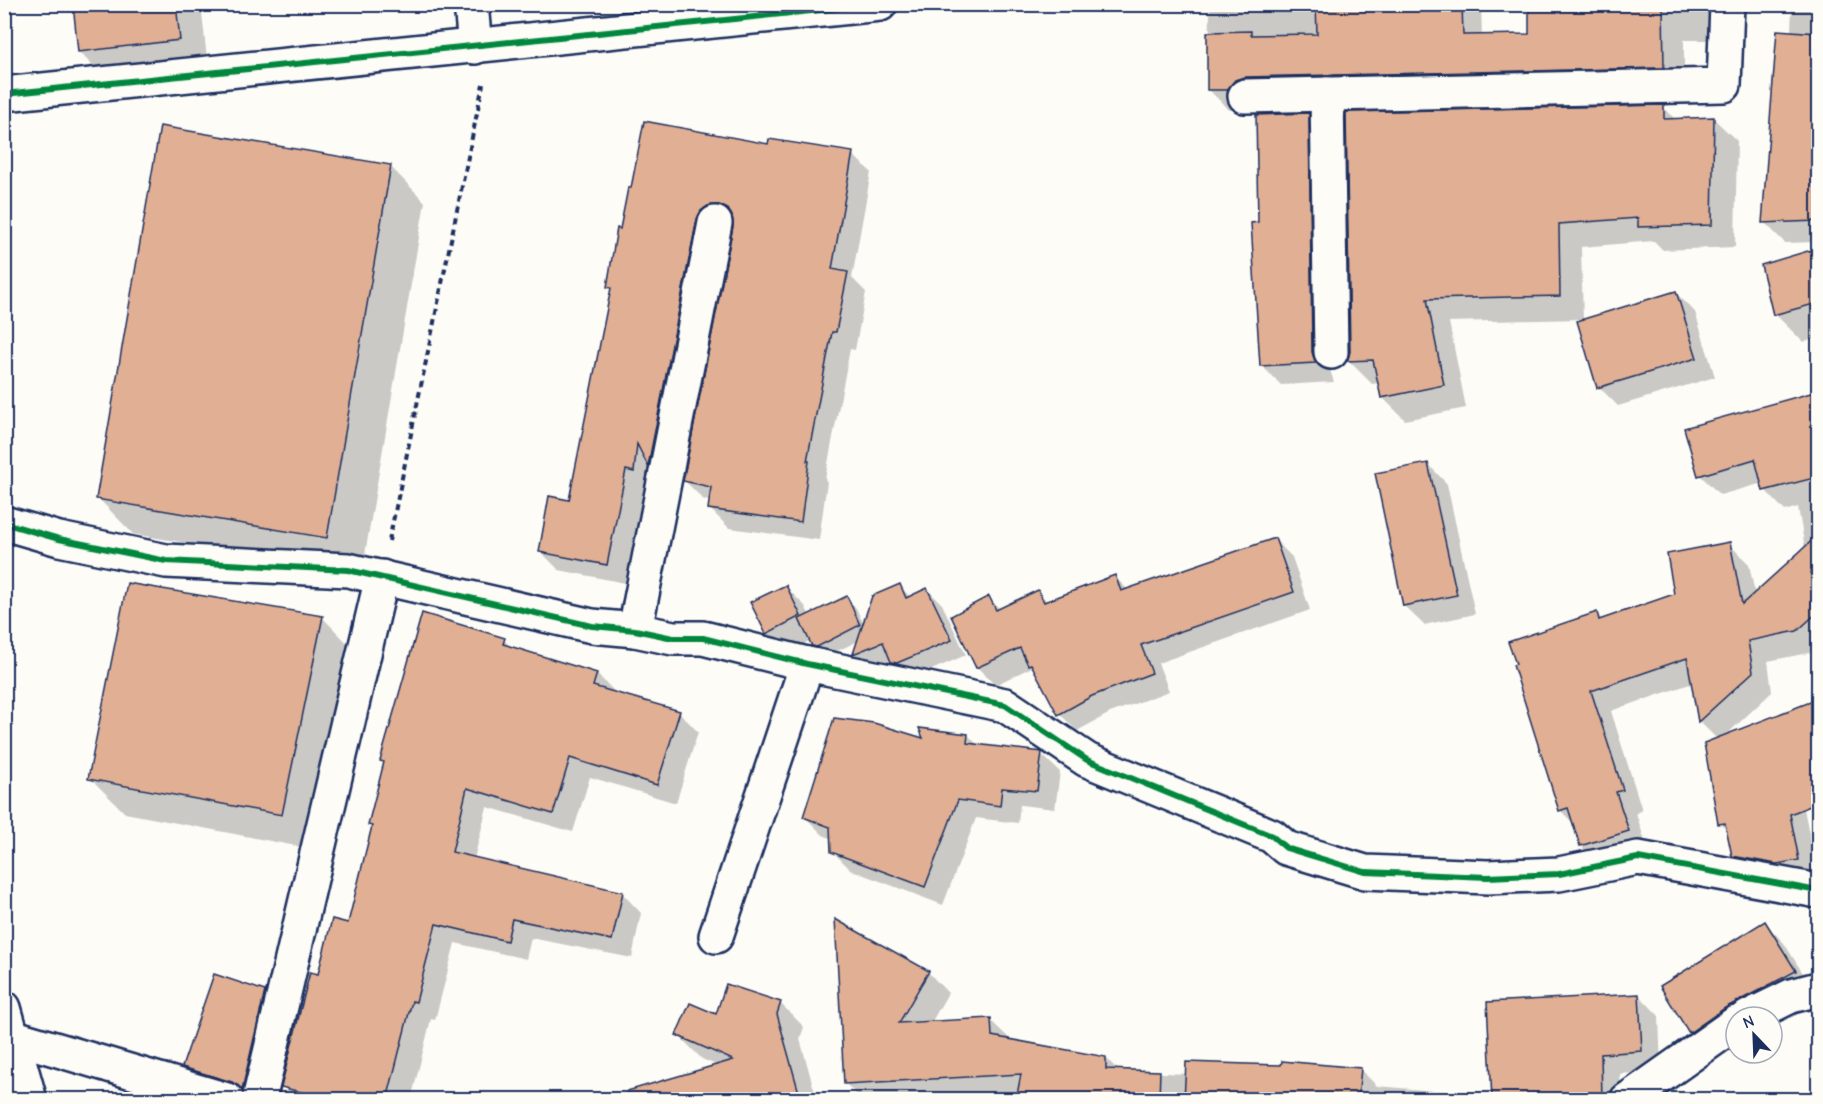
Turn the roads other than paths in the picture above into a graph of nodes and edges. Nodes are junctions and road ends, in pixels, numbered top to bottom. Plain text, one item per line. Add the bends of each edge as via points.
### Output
1 (471, 4) edge
2 (880, 4) edge
3 (1727, 4) edge
4 (475, 46) junction
5 (4, 93) edge
6 (1327, 94) junction
7 (1245, 96) dead end
8 (715, 223) dead end
9 (1331, 352) dead end
10 (4, 523) edge
11 (382, 577) junction
12 (635, 630) junction
13 (807, 664) junction
14 (1818, 891) edge
15 (716, 936) dead end
16 (1818, 989) edge
17 (1773, 1005) edge
18 (7, 1026) edge
19 (1724, 1031) edge
20 (20, 1088) edge
21 (227, 1100) edge
22 (259, 1100) edge
23 (1627, 1100) edge

1 - 4 street
2 - 4 street
3 - 6 street via 1724,85
4 - 5 street
6 - 7 street
6 - 9 street
8 - 12 street
10 - 11 street via 59,539 166,561 348,570
11 - 12 street via 592,626
11 - 22 street
12 - 13 street via 673,638 703,638
13 - 14 street via 1005,705 1087,760 1272,836 1286,848 1365,872 1488,877 1560,874 1638,858
13 - 15 street
16 - 17 street
18 - 20 street
18 - 21 street
19 - 23 street

